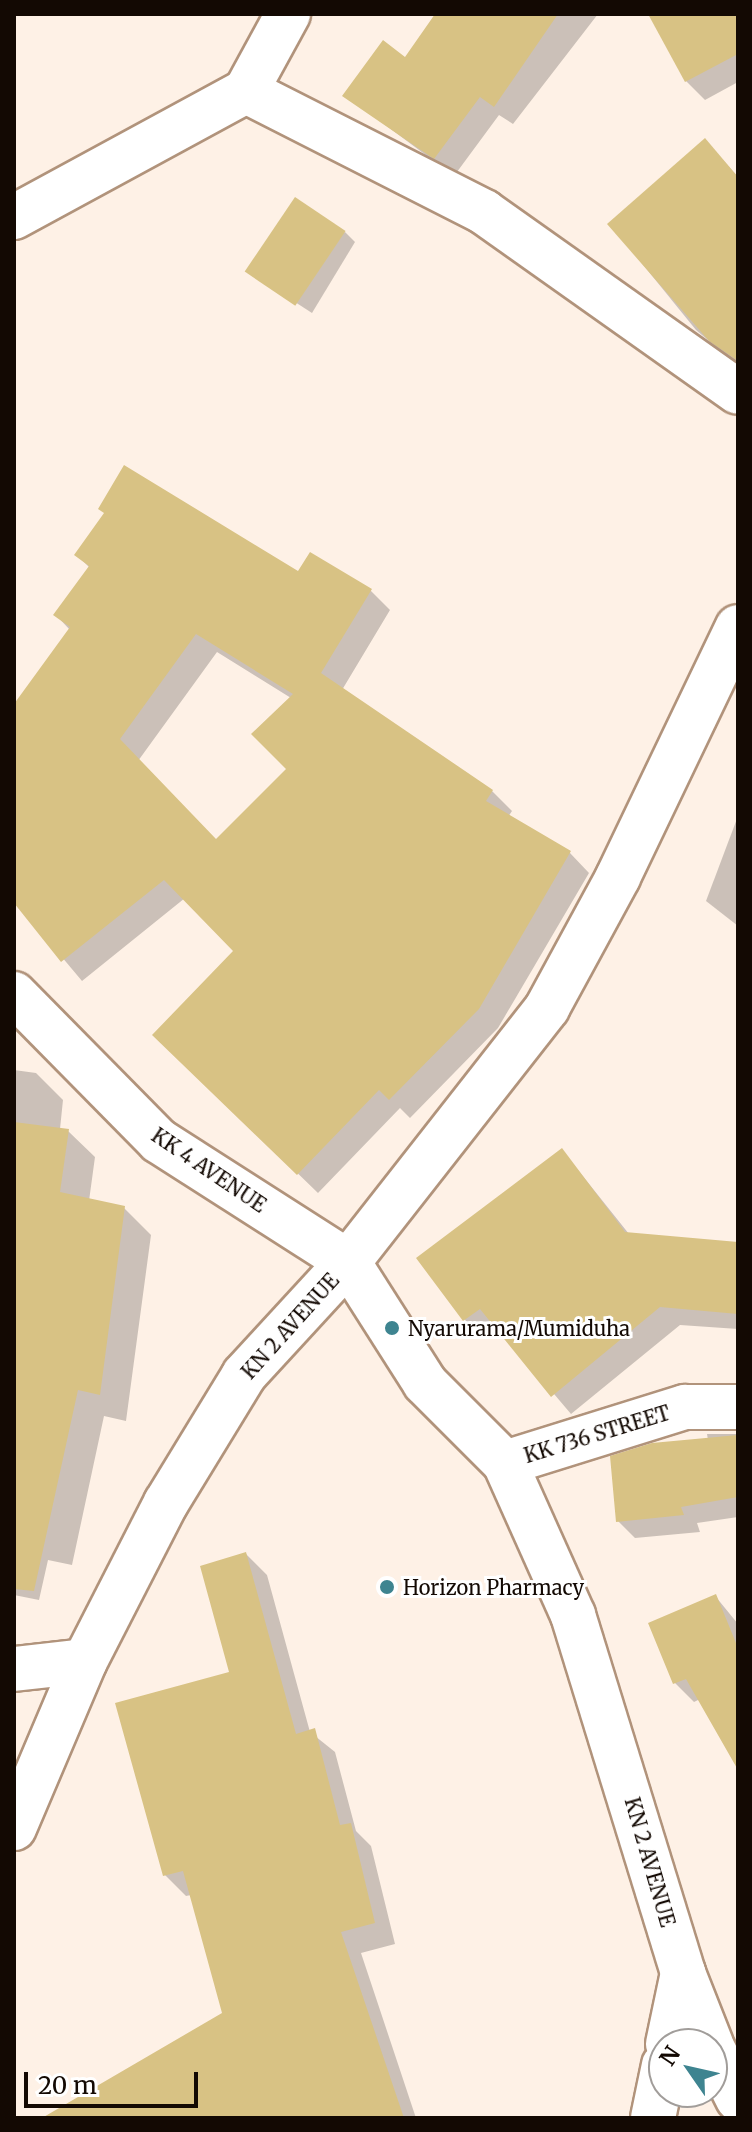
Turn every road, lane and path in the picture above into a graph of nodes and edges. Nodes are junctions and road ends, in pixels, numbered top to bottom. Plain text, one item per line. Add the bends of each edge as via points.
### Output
1 (288, 14) edge
2 (246, 91) junction
3 (14, 217) edge
4 (738, 392) edge
5 (738, 627) edge
6 (17, 1001) edge
7 (348, 1262) junction
8 (738, 1407) edge
9 (505, 1463) junction
10 (85, 1661) junction
11 (14, 1669) edge
12 (14, 1828) edge
13 (683, 1973) junction
14 (671, 2028) edge
15 (704, 2028) edge
16 (728, 2079) edge
17 (738, 2099) edge

1 - 2 street
2 - 3 street
2 - 4 street via 484,212
5 - 7 street via 618,877 547,1008
6 - 7 street, KK 4 AVENUE via 159,1141
7 - 9 street, KN 2 AVENUE via 425,1383
7 - 10 street, KN 2 AVENUE via 244,1375 166,1503
8 - 9 street, KK 736 STREET via 685,1407
9 - 13 street, KN 2 AVENUE via 573,1615
10 - 11 street
10 - 12 street, KN 2 AVENUE
13 - 14 street
13 - 15 street, KN 2 AVENUE
16 - 17 street, KN 2 AVENUE

